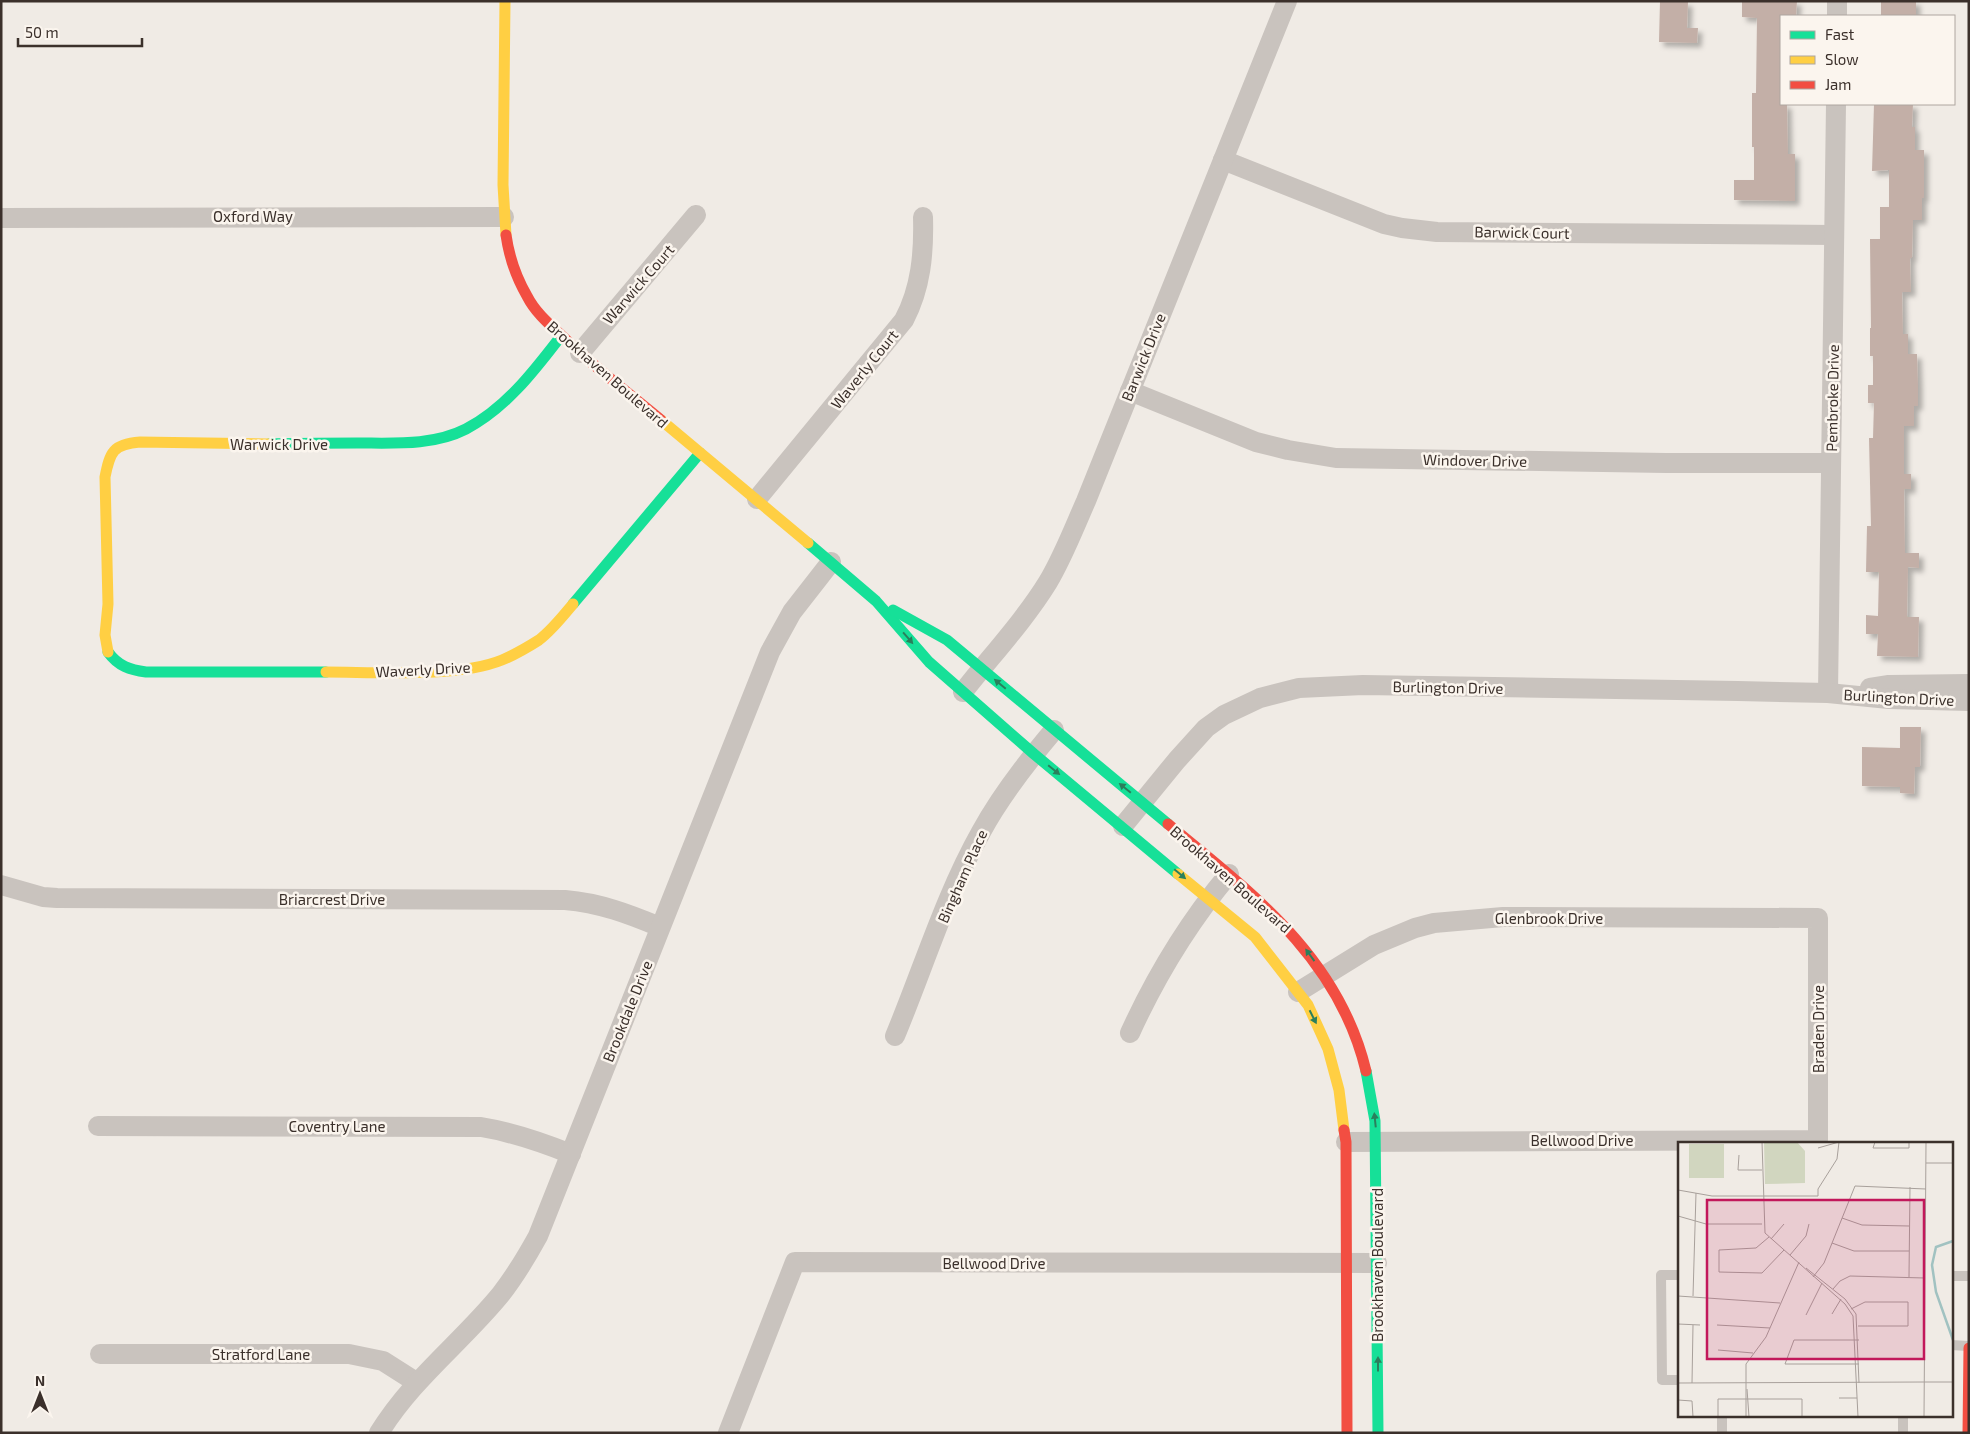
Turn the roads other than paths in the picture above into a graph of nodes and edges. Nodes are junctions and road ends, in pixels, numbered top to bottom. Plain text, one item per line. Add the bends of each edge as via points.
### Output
1 (504, 1) edge
2 (1287, 1) edge
3 (1837, 1) edge
4 (1837, 15) edge
5 (1836, 105) edge
6 (1223, 160) junction
7 (504, 216) junction
8 (696, 216) dead end
9 (923, 217) dead end
10 (1, 218) edge
11 (1834, 235) junction
12 (561, 336) junction
13 (580, 353) junction
14 (1130, 391) junction
15 (700, 453) junction
16 (1831, 463) junction
17 (757, 499) junction
18 (831, 562) junction
19 (876, 601) junction
20 (108, 605) joint
21 (981, 668) junction
22 (1969, 684) edge
23 (963, 692) junction
24 (1828, 693) junction
25 (1969, 701) edge
26 (1054, 730) junction
27 (1034, 754) junction
28 (1142, 802) junction
29 (1123, 826) junction
30 (1229, 874) junction
31 (1, 885) edge
32 (1209, 898) junction
33 (1818, 918) joint
34 (660, 927) junction
35 (1324, 975) junction
36 (1298, 992) junction
37 (1130, 1033) dead end
38 (895, 1036) dead end
39 (98, 1126) dead end
40 (1818, 1140) joint
41 (1376, 1141) junction
42 (1346, 1142) junction
43 (571, 1154) junction
44 (1378, 1263) junction
45 (1348, 1264) junction
46 (1678, 1275) edge
47 (1952, 1276) edge
48 (1969, 1276) edge
49 (1952, 1345) edge
50 (1969, 1347) edge
51 (100, 1354) dead end
52 (1969, 1363) edge
53 (1678, 1380) edge
54 (416, 1382) junction
55 (1722, 1416) edge
56 (1902, 1416) edge
57 (379, 1433) edge
58 (728, 1433) edge
59 (1347, 1433) edge
60 (1378, 1433) edge
61 (1722, 1433) edge
62 (1903, 1433) edge
63 (1968, 1433) edge

1 - 7 street, Brookhaven Boulevard
2 - 6 street, Barwick Drive
3 - 4 street
5 - 11 street, Pembroke Drive
6 - 11 street, Barwick Court via 1366,217 1402,228 1437,232
6 - 14 street, Barwick Drive
7 - 10 street, Oxford Way
7 - 12 street, Brookhaven Boulevard via 510,258 527,296
8 - 13 street, Warwick Court
9 - 17 street, Waverly Court via 924,250 916,294 904,320
11 - 16 street, Pembroke Drive
12 - 13 street, Brookhaven Boulevard
12 - 20 street, Warwick Drive via 505,401 485,417 448,436 429,441 151,442 124,444 117,448 108,463 105,477
13 - 15 street, Brookhaven Boulevard
14 - 16 street, Windover Drive via 1256,442 1336,458
14 - 21 street, Barwick Drive via 1058,564 1038,596
15 - 17 street, Brookhaven Boulevard
15 - 20 street, Waverly Drive via 557,623 540,639 502,660 434,672 140,672 116,662 108,653
16 - 24 street, Pembroke Drive
17 - 18 street, Brookhaven Boulevard
18 - 19 street, Brookhaven Boulevard
18 - 34 street, Brookdale Drive via 792,612 773,646
19 - 21 street, Brookhaven Boulevard via 947,640
19 -> 23 street, Brookhaven Boulevard via 929,662
21 - 23 street, Barwick Drive
26 -> 21 street, Brookhaven Boulevard
22 - 24 street, Burlington Drive via 1889,685
23 - 27 street, Brookhaven Boulevard
24 - 25 street, Burlington Drive via 1889,699
24 - 28 street, Burlington Drive via 1363,685 1299,688 1260,698 1224,715 1206,728
26 - 27 street, Bingham Place
28 -> 26 street, Brookhaven Boulevard
27 -> 29 street, Brookhaven Boulevard
27 - 38 street, Bingham Place via 998,803 963,867
28 - 29 street, Burlington Drive
28 - 30 street, Brookhaven Boulevard
29 -> 32 street, Brookhaven Boulevard
30 - 32 street
35 -> 30 street, Brookhaven Boulevard via 1297,937
31 - 34 street, Briarcrest Drive via 57,898 565,900 612,908
32 - 36 street, Brookhaven Boulevard via 1255,936
32 - 37 street via 1172,951
33 - 35 street, Glenbrook Drive via 1503,917 1456,920 1394,935
33 - 40 street, Braden Drive
34 - 43 street, Brookdale Drive
35 - 36 street, Glenbrook Drive
41 -> 35 street, Brookhaven Boulevard via 1372,1096 1360,1049 1353,1027
36 -> 42 street, Brookhaven Boulevard via 1328,1049 1339,1090
39 - 43 street, Coventry Lane via 480,1127 532,1138
40 - 41 street, Bellwood Drive
41 - 42 street, Bellwood Drive
41 - 44 street, Brookhaven Boulevard
42 - 45 street, Brookhaven Boulevard
43 - 54 street, Brookdale Drive via 538,1236 514,1276 441,1359
44 - 45 street, Bellwood Drive
60 -> 44 street, Brookhaven Boulevard via 1374,1413
45 - 58 street, Bellwood Drive via 795,1262
45 - 59 street, Brookhaven Boulevard via 1351,1413
46 - 53 lane via 1661,1275 1662,1380
47 - 48 lane
49 - 50 lane
50 - 52 street
51 - 54 street, Stratford Lane via 349,1354 383,1361
52 - 63 street
54 - 57 street, Brookdale Drive
55 - 61 lane
56 - 62 lane

